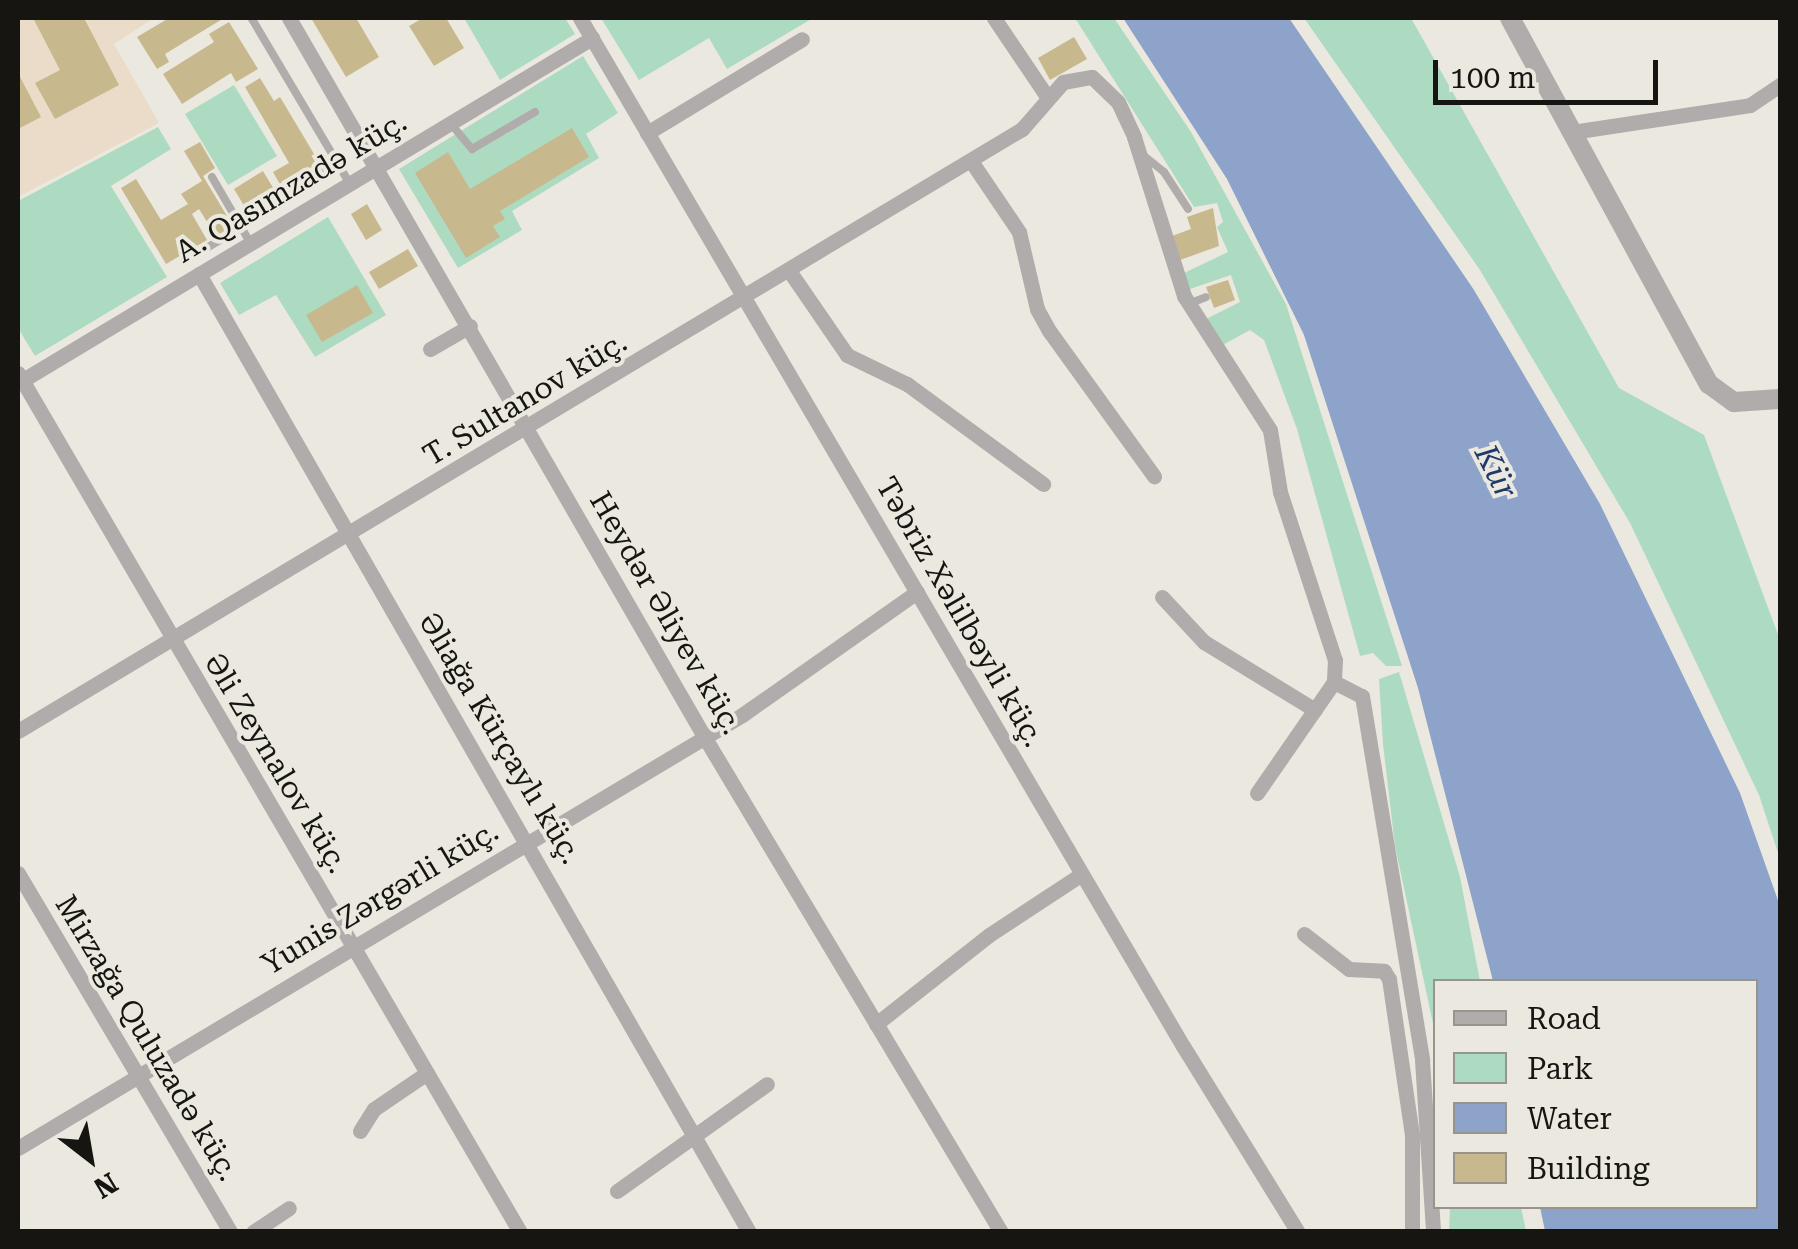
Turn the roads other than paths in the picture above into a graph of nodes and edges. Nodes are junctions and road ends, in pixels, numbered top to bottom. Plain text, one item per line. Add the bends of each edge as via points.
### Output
1 (252, 18) edge
2 (289, 18) edge
3 (580, 18) edge
4 (994, 18) edge
5 (1510, 18) edge
6 (592, 38) junction
7 (802, 39) dead end
8 (1780, 86) edge
9 (1046, 95) junction
10 (535, 112) dead end
11 (451, 124) junction
12 (1572, 132) junction
13 (647, 133) junction
14 (1139, 152) junction
15 (972, 160) junction
16 (377, 168) junction
17 (212, 176) dead end
18 (350, 184) junction
19 (1188, 209) dead end
20 (242, 227) junction
21 (251, 244) junction
22 (182, 262) dead end
23 (790, 272) junction
24 (200, 274) junction
25 (1206, 296) dead end
26 (745, 300) junction
27 (1188, 304) junction
28 (470, 326) junction
29 (430, 349) dead end
30 (19, 379) edge
31 (1780, 399) edge
32 (529, 428) junction
33 (1154, 476) dead end
34 (1043, 484) dead end
35 (349, 537) junction
36 (916, 592) junction
37 (1162, 597) dead end
38 (172, 640) junction
39 (1334, 682) junction
40 (1315, 710) junction
41 (18, 731) edge
42 (705, 738) junction
43 (1257, 793) dead end
44 (530, 841) junction
45 (18, 872) edge
46 (1082, 874) junction
47 (1304, 934) dead end
48 (352, 946) junction
49 (876, 1024) junction
50 (427, 1073) junction
51 (136, 1075) junction
52 (767, 1084) dead end
53 (360, 1131) dead end
54 (695, 1135) junction
55 (18, 1148) edge
56 (617, 1191) dead end
57 (289, 1208) dead end
58 (230, 1232) edge
59 (252, 1232) edge
60 (520, 1232) edge
61 (749, 1232) edge
62 (1001, 1232) edge
63 (1298, 1232) edge
64 (1412, 1232) edge
65 (1433, 1232) edge

1 - 18 lane
2 - 16 street, Heydər Əliyev küç.
3 - 6 street, Təbriz Xəlilbəyli küç.
4 - 9 street
5 - 12 street
6 - 11 street, A. Qasımzadə küç.
6 - 13 street, Təbriz Xəlilbəyli küç.
7 - 13 street
8 - 12 street via 1750,105
9 - 14 street via 1070,78 1092,77 1118,102
9 - 15 street, T. Sultanov küç. via 1022,129
10 - 11 lane via 472,149
11 - 16 street, A. Qasımzadə küç.
12 - 31 street via 1709,384 1734,402
13 - 26 street, Təbriz Xəlilbəyli küç.
14 - 19 lane via 1164,172
14 - 27 street via 1165,251
15 - 23 street, T. Sultanov küç.
15 - 33 street via 1020,232 1037,309 1050,332
16 - 18 street, A. Qasımzadə küç.
16 - 28 street, Heydər Əliyev küç.
17 - 20 lane
18 - 21 street, A. Qasımzadə küç.
20 - 21 lane
20 - 22 lane
21 - 24 street, A. Qasımzadə küç.
23 - 26 street, T. Sultanov küç.
23 - 34 street via 847,355 907,384
24 - 30 street, A. Qasımzadə küç.
24 - 35 street, Əliağa Kürçaylı küç.
25 - 27 lane
26 - 32 street, T. Sultanov küç.
26 - 36 street, Təbriz Xəlilbəyli küç.
27 - 39 street via 1270,430 1280,492 1334,660
28 - 29 street
28 - 32 street, Heydər Əliyev küç.
30 - 38 street, Əli Zeynalov küç.
32 - 35 street, T. Sultanov küç.
32 - 42 street, Heydər Əliyev küç.
35 - 38 street, T. Sultanov küç.
35 - 44 street, Əliağa Kürçaylı küç.
36 - 42 street, Yunis Zərgərli küç. via 814,669
36 - 46 street, Təbriz Xəlilbəyli küç.
37 - 40 street via 1204,642
38 - 41 street, T. Sultanov küç.
38 - 48 street, Əli Zeynalov küç.
39 - 40 street
39 - 65 street via 1356,689 1364,706 1426,1092
40 - 43 street
42 - 44 street, Yunis Zərgərli küç.
42 - 49 street, Heydər Əliyev küç.
44 - 48 street, Yunis Zərgərli küç.
44 - 54 street, Əliağa Kürçaylı küç.
45 - 51 street, Mirzağa Quluzadə küç.
46 - 49 street
46 - 63 street, Təbriz Xəlilbəyli küç.
47 - 64 street via 1350,969 1384,971 1389,979 1412,1135
48 - 50 street, Əli Zeynalov küç.
48 - 51 street, Yunis Zərgərli küç.
49 - 62 street, Heydər Əliyev küç.
50 - 53 street via 374,1109
50 - 60 street, Əli Zeynalov küç.
51 - 55 street, Yunis Zərgərli küç.
51 - 58 street, Mirzağa Quluzadə küç.
52 - 54 street
54 - 56 street
54 - 61 street, Əliağa Kürçaylı küç.
57 - 59 street

